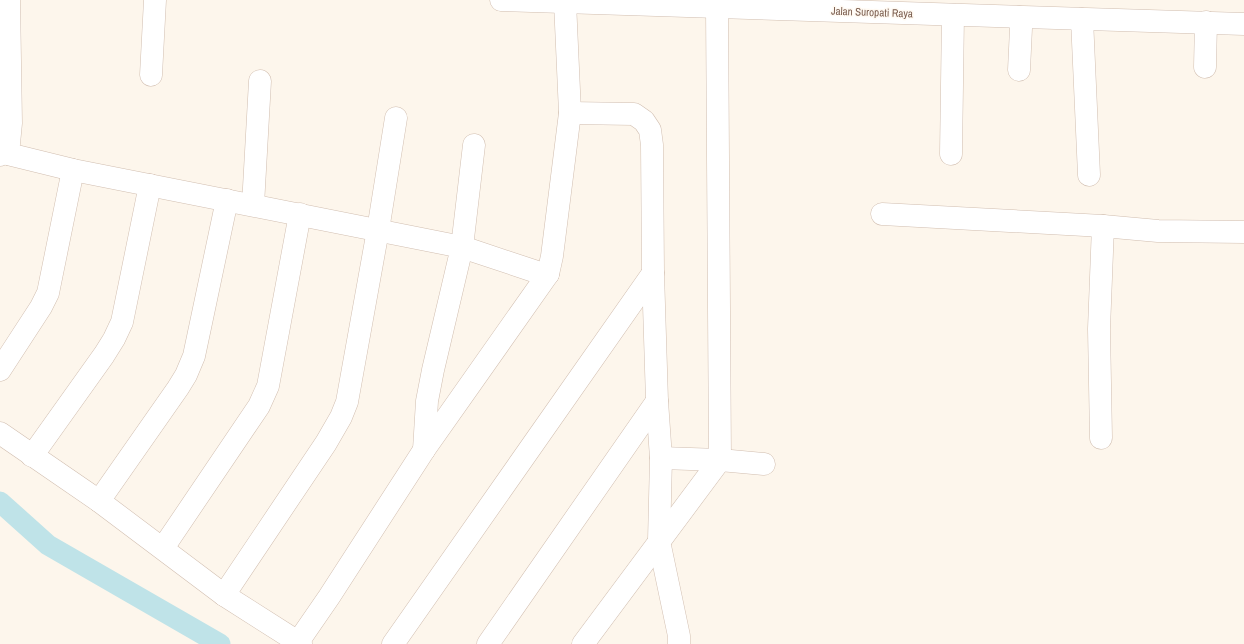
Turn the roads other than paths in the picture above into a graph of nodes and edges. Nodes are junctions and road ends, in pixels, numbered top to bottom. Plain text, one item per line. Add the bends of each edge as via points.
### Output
1 (9, 0) edge
2 (155, 0) edge
3 (501, 0) edge
4 (565, 2) junction
5 (717, 7) junction
6 (1048, 9) edge
7 (953, 15) junction
8 (1019, 17) junction
9 (1082, 19) junction
10 (1206, 22) junction
11 (1244, 24) edge
12 (1205, 67) dead end
13 (1019, 70) dead end
14 (151, 75) dead end
15 (260, 81) dead end
16 (570, 113) junction
17 (396, 118) dead end
18 (474, 145) dead end
19 (951, 154) dead end
20 (4, 155) edge
21 (73, 170) junction
22 (1089, 175) dead end
23 (150, 185) junction
24 (227, 200) junction
25 (253, 205) junction
26 (300, 214) junction
27 (882, 214) dead end
28 (1104, 226) junction
29 (378, 230) junction
30 (1244, 232) edge
31 (462, 247) junction
32 (653, 273) junction
33 (548, 274) junction
34 (0, 370) edge
35 (657, 401) junction
36 (0, 433) edge
37 (1101, 438) dead end
38 (424, 450) junction
39 (32, 456) junction
40 (662, 458) junction
41 (720, 460) junction
42 (764, 464) dead end
43 (99, 501) junction
44 (659, 541) junction
45 (163, 548) junction
46 (224, 595) junction
47 (300, 643) edge
48 (393, 644) edge
49 (488, 644) edge
50 (583, 644) edge
51 (679, 644) edge

1 - 20 street via 11,123
2 - 14 street
3 - 4 street, Jalan Suropati Raya
4 - 5 street, Jalan Suropati Raya
4 - 16 street
5 - 7 street, Jalan Suropati Raya
5 - 41 street
6 - 8 street, Jalan Suropati Raya
6 - 9 street, Jalan Suropati Raya
7 - 8 street, Jalan Suropati Raya
7 - 19 street
8 - 13 street
9 - 10 street, Jalan Suropati Raya
9 - 22 street
10 - 11 street, Jalan Suropati Raya
10 - 12 street
15 - 25 street
16 - 32 street via 634,114 644,121 650,130
16 - 33 street
17 - 29 street
18 - 31 street
20 - 21 street
21 - 23 street
21 - 34 street via 48,293
23 - 24 street
23 - 39 street via 122,322 104,355
24 - 25 street
24 - 43 street via 194,356 186,375
25 - 26 street
26 - 29 street
26 - 45 street via 268,386 259,406
27 - 28 street
28 - 30 street via 1158,231
28 - 37 street via 1099,329
29 - 31 street
29 - 46 street via 347,402 341,417
31 - 33 street
31 - 38 street via 427,401
32 - 35 street
32 - 48 street
33 - 38 street
35 - 40 street
35 - 49 street
36 - 39 street
38 - 47 street
39 - 43 street
40 - 41 street
40 - 44 street
41 - 42 street
41 - 44 street
43 - 45 street
44 - 50 street
44 - 51 street
45 - 46 street
46 - 47 street

